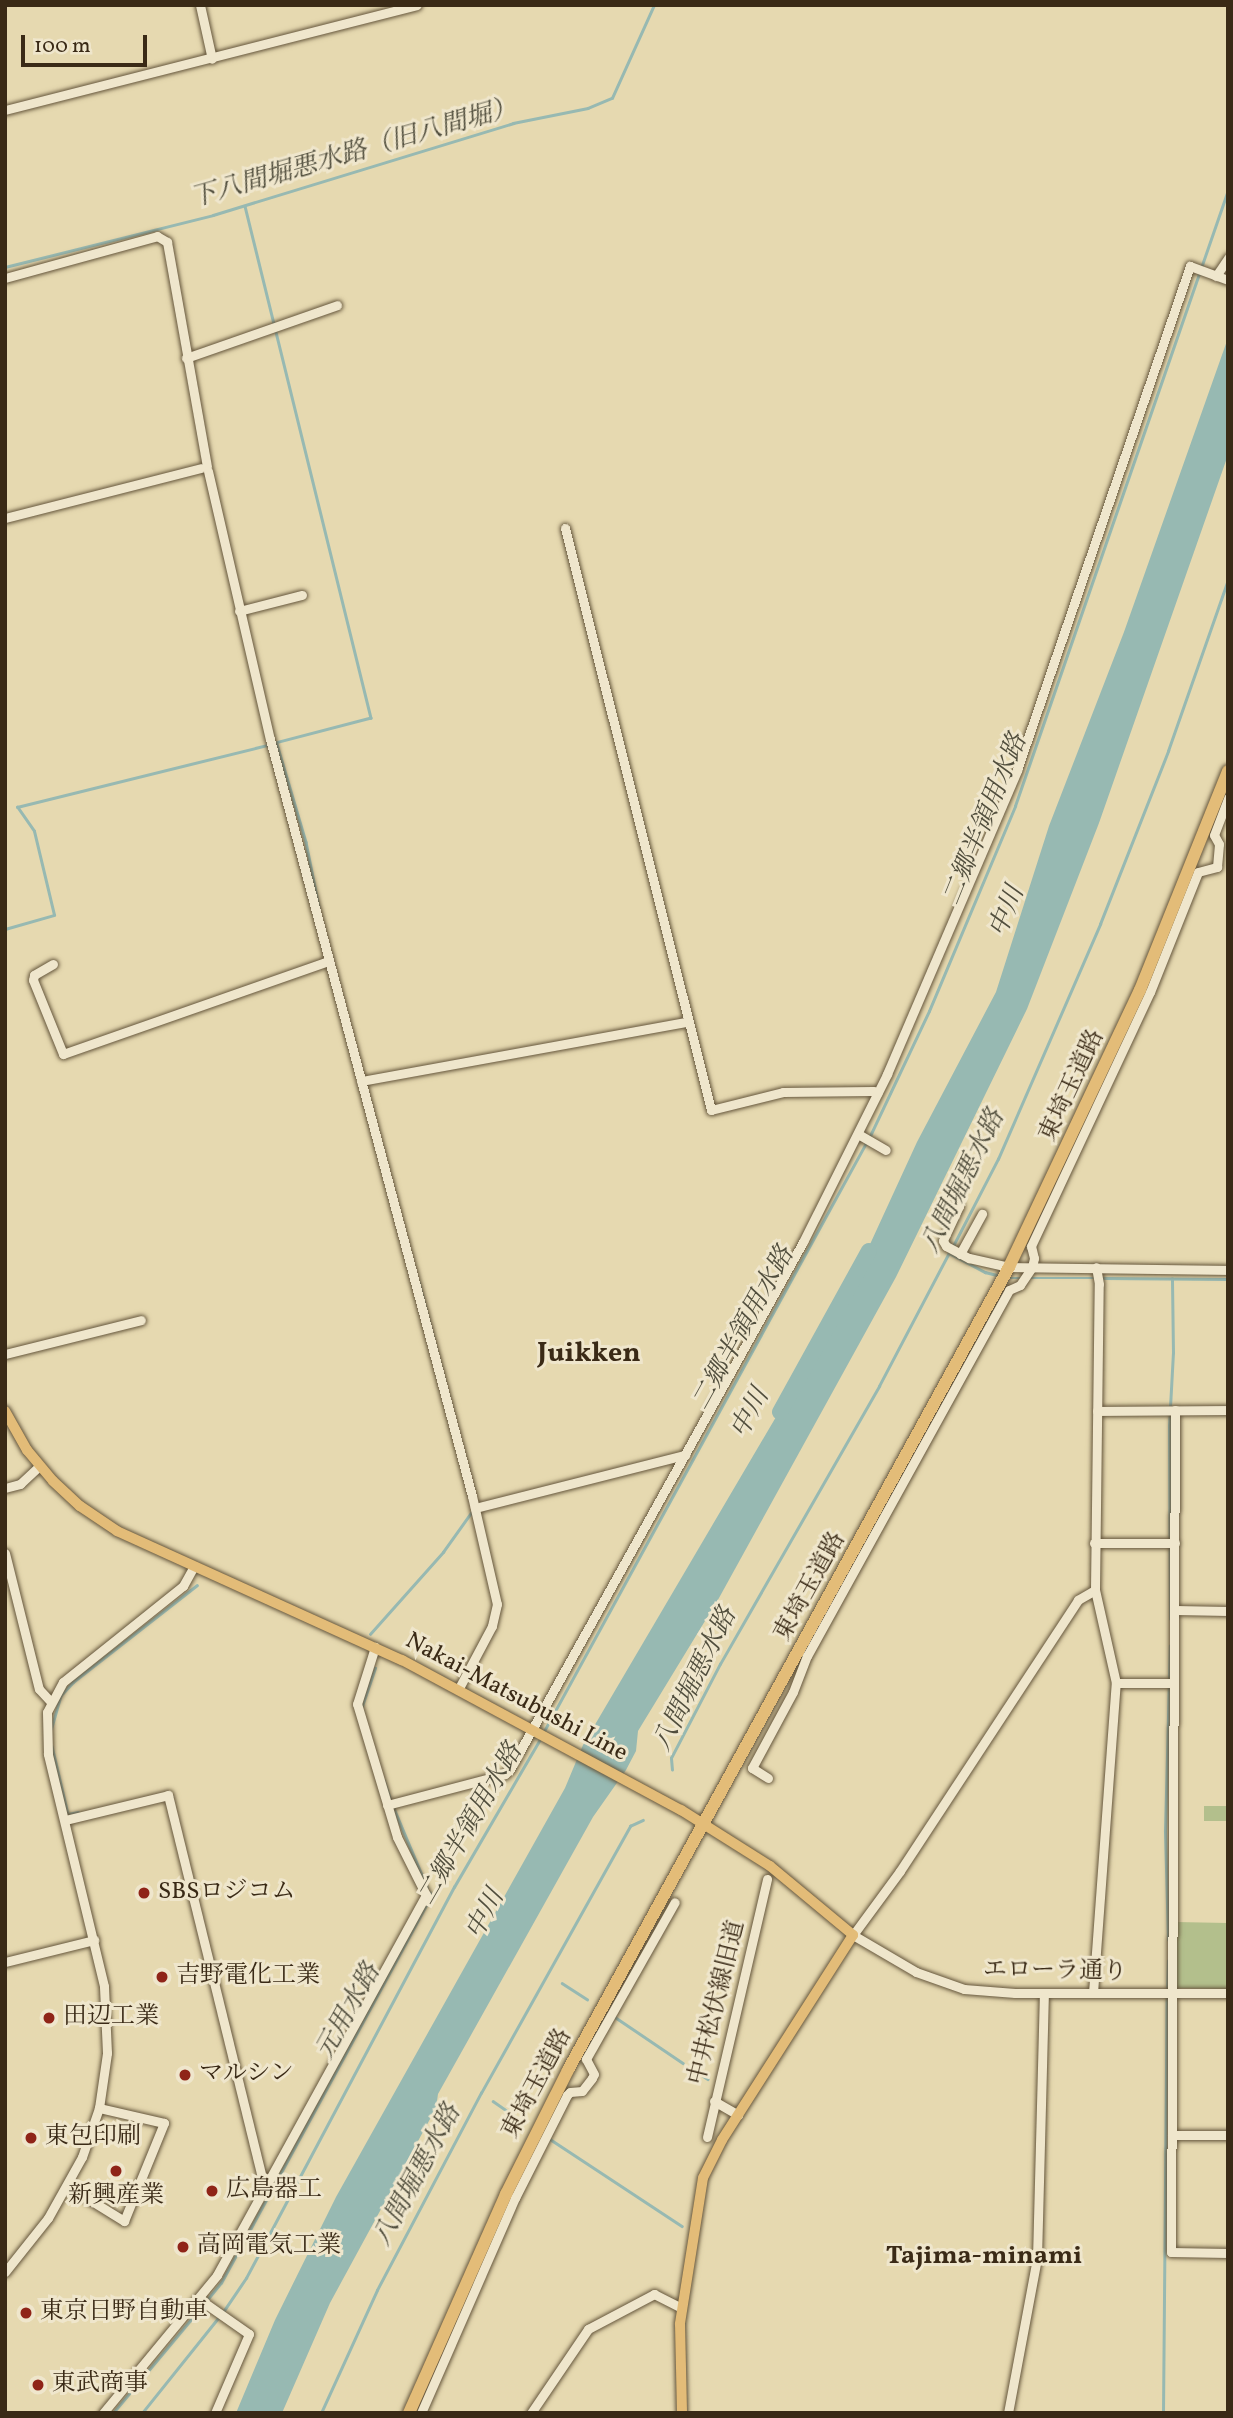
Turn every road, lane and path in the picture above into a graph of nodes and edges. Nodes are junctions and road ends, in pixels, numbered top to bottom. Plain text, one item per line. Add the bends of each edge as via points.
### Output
1 (200, 5) edge
2 (417, 5) edge
3 (212, 59) junction
4 (5, 110) edge
5 (1228, 258) edge
6 (1216, 276) junction
7 (5, 278) edge
8 (1228, 280) edge
9 (337, 305) dead end
10 (186, 358) junction
11 (205, 468) junction
12 (5, 518) edge
13 (565, 528) dead end
14 (302, 595) dead end
15 (239, 611) junction
16 (1228, 771) edge
17 (1228, 798) edge
18 (329, 961) junction
19 (53, 964) dead end
20 (687, 1022) junction
21 (361, 1081) junction
22 (878, 1093) junction
23 (858, 1134) junction
24 (886, 1150) dead end
25 (956, 1199) dead end
26 (982, 1214) dead end
27 (960, 1254) junction
28 (1032, 1266) junction
29 (1009, 1267) junction
30 (1096, 1267) junction
31 (1228, 1270) edge
32 (141, 1320) dead end
33 (5, 1354) edge
34 (1175, 1410) junction
35 (1228, 1410) edge
36 (5, 1411) edge
37 (1097, 1411) junction
38 (685, 1455) junction
39 (39, 1466) junction
40 (5, 1488) edge
41 (475, 1508) junction
42 (1094, 1543) junction
43 (1175, 1543) junction
44 (5, 1553) edge
45 (193, 1568) junction
46 (1095, 1590) junction
47 (1175, 1610) junction
48 (1228, 1611) edge
49 (375, 1647) junction
50 (1116, 1684) junction
51 (1174, 1684) junction
52 (458, 1690) junction
53 (50, 1701) junction
54 (531, 1730) junction
55 (768, 1778) dead end
56 (387, 1805) junction
57 (65, 1820) junction
58 (705, 1824) junction
59 (767, 1879) dead end
60 (674, 1902) dead end
61 (853, 1935) junction
62 (94, 1940) junction
63 (5, 1962) edge
64 (1172, 1992) junction
65 (1044, 1993) junction
66 (1093, 1993) junction
67 (1228, 1993) edge
68 (714, 2101) junction
69 (99, 2108) junction
70 (738, 2115) junction
71 (1172, 2134) junction
72 (1228, 2135) edge
73 (707, 2137) dead end
74 (69, 2186) junction
75 (264, 2187) junction
76 (1228, 2253) edge
77 (5, 2272) edge
78 (199, 2299) junction
79 (682, 2308) junction
80 (679, 2412) edge
81 (103, 2413) edge
82 (215, 2413) edge
83 (409, 2413) edge
84 (421, 2413) edge
85 (531, 2413) edge
86 (1008, 2413) edge

1 - 3 street
2 - 3 street
3 - 4 street
5 - 6 street
6 - 8 street
6 - 22 street via 1190,266 1017,770
7 - 10 street via 157,236 167,242
9 - 10 street
10 - 11 street
11 - 12 street
11 - 15 street
13 - 20 street
14 - 15 street
15 - 18 street
16 - 29 highway, 東埼玉道路 via 1140,990
17 - 28 street via 1214,835 1219,844 1217,867 1198,873 1150,992 1031,1246
18 - 19 street via 63,1054 33,980
18 - 21 street
20 - 21 street
20 - 22 street via 711,1110 783,1092
21 - 41 street via 445,1377
22 - 23 street
23 - 24 street
23 - 38 street
25 - 27 street via 959,1206 943,1241
26 - 27 street
27 - 29 street
28 - 29 street
28 - 30 street
28 - 55 street via 1020,1285 1009,1290 807,1656 752,1768
29 - 58 highway, 東埼玉道路
30 - 31 street
30 - 37 street
32 - 33 street
34 - 35 street
34 - 37 street
34 - 43 street
36 - 39 main road, Nakai-Matsubushi Line
37 - 42 street
38 - 41 street
38 - 54 street
39 - 40 street via 20,1484
39 - 45 main road, Nakai-Matsubushi Line via 98,1519
41 - 52 street via 497,1604 492,1626
42 - 43 street
42 - 46 street
43 - 47 street
44 - 53 street via 39,1689
45 - 49 main road, Nakai-Matsubushi Line
45 - 53 street via 183,1586 72,1673
46 - 50 street
46 - 61 street via 1078,1600
47 - 48 street
47 - 51 street
49 - 52 main road, Nakai-Matsubushi Line
49 - 56 street via 357,1704
50 - 51 street
50 - 66 street
51 - 64 street
52 - 54 main road, Nakai-Matsubushi Line
53 - 57 street via 45,1741
54 - 56 street via 505,1774
54 - 58 main road, Nakai-Matsubushi Line
56 - 75 street via 397,1837 426,1895
57 - 62 street
57 - 75 street via 168,1795
58 - 61 main road, Nakai-Matsubushi Line via 770,1866
58 - 83 highway, 東埼玉道路 via 534,2137
59 - 68 street, 中井松伏線旧道
60 - 84 street via 586,2059 592,2078 582,2091 567,2095 515,2198
61 - 65 street, エローラ通り via 916,1972 964,1989
61 - 70 main road
62 - 63 street
62 - 69 street via 107,2017
64 - 66 street, エローラ通り
64 - 67 street, エローラ通り
64 - 71 street
65 - 66 street, エローラ通り
65 - 86 street via 1037,2258
68 - 70 street
68 - 73 street, 中井松伏線旧道
69 - 74 street
69 - 74 street via 164,2123 124,2221
70 - 79 main road via 703,2178
71 - 72 street
71 - 76 street via 1171,2252
74 - 77 street
75 - 78 street via 217,2275
78 - 81 street
78 - 82 street via 248,2334
79 - 80 main road
79 - 85 street via 654,2294 588,2329

